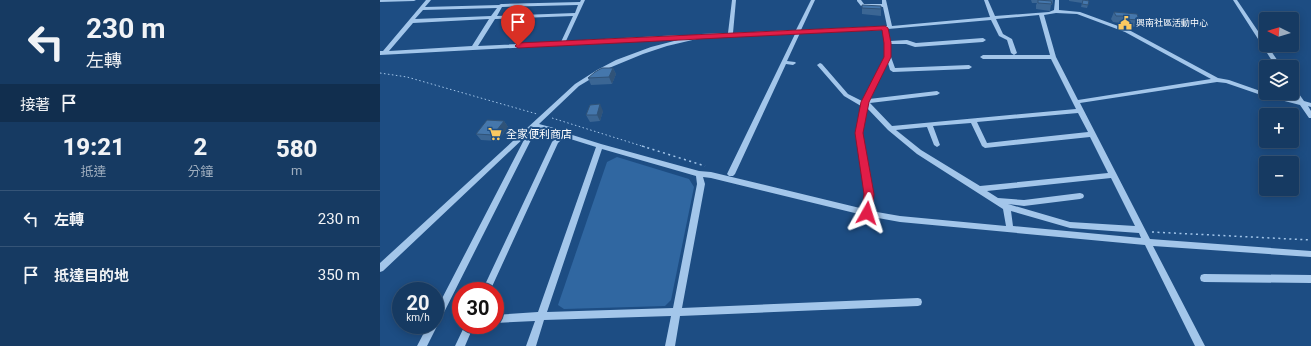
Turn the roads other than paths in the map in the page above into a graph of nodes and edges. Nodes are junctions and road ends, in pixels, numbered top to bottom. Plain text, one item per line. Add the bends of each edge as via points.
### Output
1 (414, 0) edge
2 (429, 0) edge
3 (734, 0) edge
4 (813, 0) edge
5 (986, 0) edge
6 (1057, 0) edge
7 (1235, 0) edge
8 (380, 1) edge
9 (582, 1) edge
10 (859, 1) dead end
11 (884, 3) edge
12 (501, 5) junction
13 (422, 9) junction
14 (1056, 11) junction
15 (576, 14) junction
16 (1040, 14) junction
17 (494, 16) junction
18 (993, 18) junction
19 (412, 21) junction
20 (887, 28) junction
21 (796, 33) junction
22 (730, 35) junction
23 (701, 36) junction
24 (983, 40) dead end
25 (563, 43) junction
26 (888, 43) junction
27 (474, 48) junction
28 (382, 52) edge
29 (1014, 53) dead end
30 (1053, 56) junction
31 (888, 57) junction
32 (983, 57) dead end
33 (1274, 60) edge
34 (783, 62) junction
35 (793, 63) dead end
36 (820, 65) dead end
37 (969, 66) dead end
38 (1217, 80) junction
39 (937, 93) dead end
40 (1299, 98) edge
41 (1076, 102) junction
42 (864, 103) junction
43 (1302, 103) junction
44 (1311, 105) edge
45 (1080, 111) junction
46 (1311, 116) edge
47 (973, 121) junction
48 (536, 125) junction
49 (929, 125) junction
50 (890, 128) junction
51 (563, 133) junction
52 (1092, 134) junction
53 (600, 146) junction
54 (936, 146) dead end
55 (699, 174) junction
56 (731, 174) dead end
57 (1112, 175) junction
58 (979, 189) junction
59 (1080, 196) dead end
60 (997, 200) junction
61 (1007, 207) junction
62 (867, 213) junction
63 (1010, 230) junction
64 (1140, 231) junction
65 (1147, 242) junction
66 (1311, 254) edge
67 (380, 268) edge
68 (1204, 278) dead end
69 (1311, 279) edge
70 (490, 282) edge
71 (918, 302) dead end
72 (444, 304) edge
73 (676, 312) junction
74 (542, 316) junction
75 (504, 318) edge
76 (428, 334) edge
77 (466, 334) edge
78 (422, 346) edge
79 (460, 346) edge
80 (531, 346) edge
81 (670, 346) edge
82 (1200, 346) edge

1 - 8 street
2 - 13 street
3 - 22 street
4 - 21 street
5 - 18 street
6 - 14 street
7 - 33 street
9 - 12 street
9 - 15 street
10 - 11 street via 863,5
11 - 20 street
12 - 13 street
12 - 17 street
13 - 19 street
14 - 16 street
14 - 38 street via 1078,13 1127,31
15 - 17 street
15 - 25 street
16 - 18 street
16 - 30 street
17 - 19 street
17 - 27 street
18 - 20 street
18 - 29 street via 1002,35 1009,39
19 - 28 street
20 - 21 street
20 - 26 street
21 - 22 street
21 - 34 street
22 - 23 street
23 - 25 street
23 - 48 street via 674,42 606,67 578,85
24 - 26 street via 915,45 906,42
25 - 27 street
26 - 31 street
27 - 28 street
30 - 32 street
30 - 41 street
31 - 37 street via 893,70
31 - 42 street
34 - 35 street
34 - 56 street
36 - 42 street via 846,95
38 - 41 street
38 - 43 street
39 - 42 street
40 - 43 street
41 - 45 street
42 - 50 street
42 - 62 street via 859,133 869,194
43 - 44 street
43 - 46 street
45 - 47 street
45 - 52 street
47 - 49 street
47 - 52 street via 985,146
48 - 51 street
48 - 67 street
48 - 72 street
49 - 50 street
49 - 54 street
50 - 58 street via 919,152
51 - 53 street
51 - 70 street via 555,142
52 - 57 street
53 - 55 street
53 - 74 street
55 - 62 street
55 - 73 street via 701,184
57 - 58 street
57 - 64 street
58 - 60 street
59 - 60 street via 1024,203
60 - 61 street
61 - 63 street
61 - 64 street via 1070,225
62 - 63 street via 900,219
63 - 65 street
64 - 65 street
65 - 66 street
65 - 82 street
68 - 69 street
71 - 73 street
73 - 74 street
73 - 81 street
74 - 75 street
74 - 80 street
76 - 78 street
77 - 79 street

